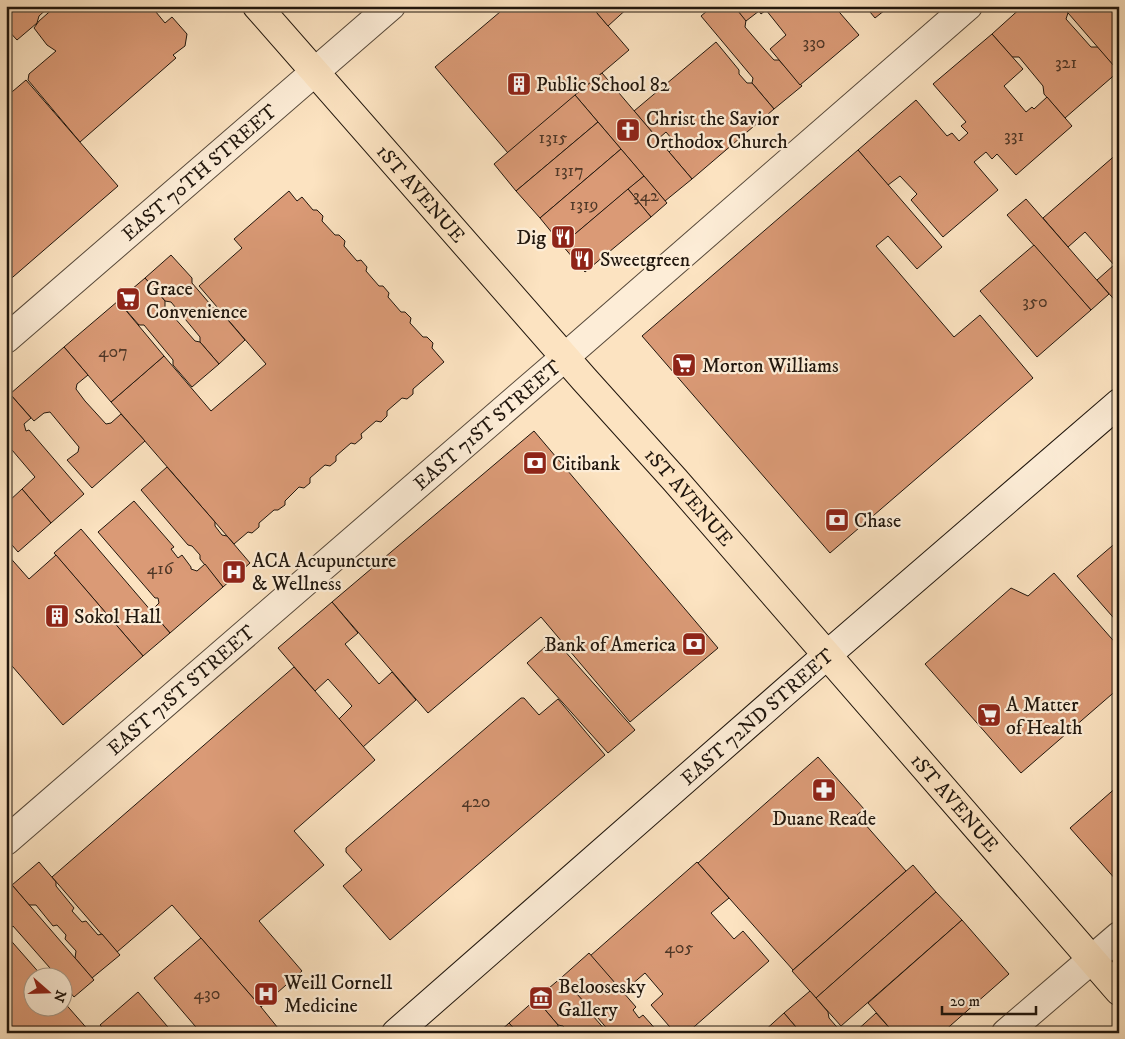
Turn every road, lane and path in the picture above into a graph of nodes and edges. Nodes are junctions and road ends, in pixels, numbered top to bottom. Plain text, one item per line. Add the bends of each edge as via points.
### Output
1 (257, 6) edge
2 (392, 6) edge
3 (968, 6) edge
4 (314, 72) junction
5 (6, 340) edge
6 (565, 357) junction
7 (1119, 403) edge
8 (827, 655) junction
9 (6, 841) edge
10 (1119, 936) edge
11 (1092, 959) junction
12 (1119, 991) edge
13 (396, 1033) edge
14 (1006, 1033) edge

1 - 4 main road, 1ST AVENUE
2 - 4 street, EAST 70TH STREET
3 - 6 street, EAST 71ST STREET
4 - 5 street, EAST 70TH STREET
4 - 6 main road, 1ST AVENUE
6 - 8 main road, 1ST AVENUE
6 - 9 street, EAST 71ST STREET
7 - 8 street, EAST 72ND STREET
8 - 11 main road, 1ST AVENUE
8 - 13 street, EAST 72ND STREET
10 - 11 street
11 - 12 main road, 1ST AVENUE
11 - 14 street

